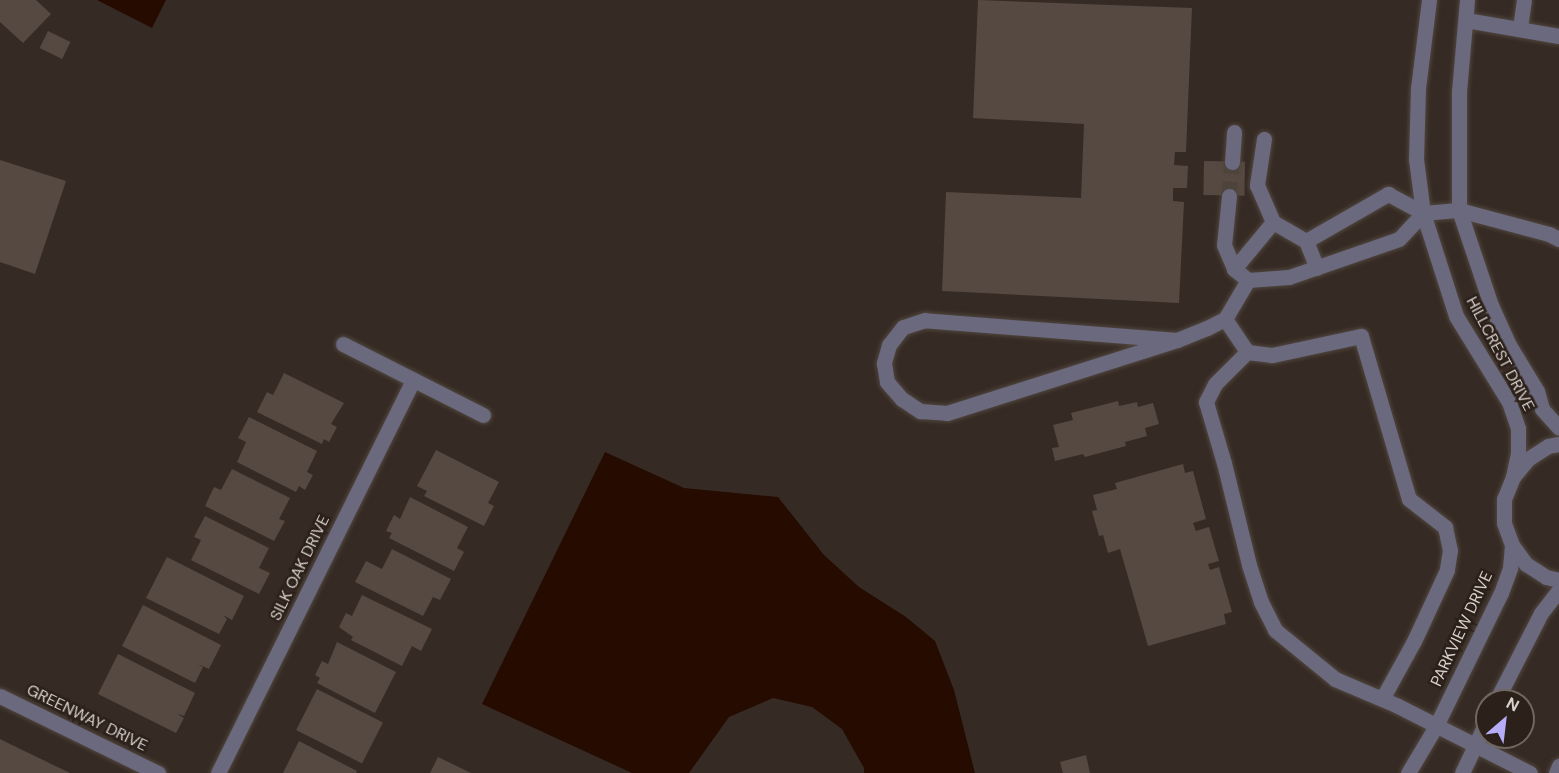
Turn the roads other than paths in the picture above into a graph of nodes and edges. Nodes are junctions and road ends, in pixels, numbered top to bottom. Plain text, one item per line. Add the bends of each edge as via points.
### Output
1 (1429, 0) edge
2 (1467, 0) edge
3 (1524, 0) edge
4 (1466, 20) junction
5 (1520, 28) junction
6 (1559, 36) edge
7 (1234, 132) dead end
8 (1264, 139) dead end
9 (1232, 162) tunnel mouth
10 (1228, 196) tunnel mouth
11 (1459, 210) junction
12 (1423, 213) junction
13 (1273, 222) junction
14 (1559, 239) edge
15 (1306, 241) junction
16 (1317, 268) junction
17 (1234, 269) junction
18 (1248, 280) junction
19 (1225, 318) junction
20 (1177, 340) junction
21 (343, 344) dead end
22 (1247, 352) junction
23 (413, 380) junction
24 (483, 415) dead end
25 (1559, 428) edge
26 (1559, 444) edge
27 (1513, 477) junction
28 (1512, 545) junction
29 (1559, 580) edge
30 (1559, 590) edge
31 (1502, 689) edge
32 (0, 696) edge
33 (1382, 699) junction
34 (1436, 726) junction
35 (1475, 745) edge
36 (1475, 747) edge
37 (1484, 749) edge
38 (1559, 766) edge
39 (158, 773) edge
40 (218, 773) edge
41 (1408, 773) edge
42 (1462, 773) edge
43 (1530, 773) edge
44 (1556, 773) edge

1 - 12 street, HILLCREST DRIVE via 1418,88 1416,159
2 - 4 street, HILLCREST DRIVE
3 - 5 street
4 - 5 street
4 - 11 street, HILLCREST DRIVE via 1459,113
5 - 6 street
7 - 9 street
8 - 13 street via 1257,185
10 - 17 street via 1224,245
11 - 12 street
11 - 14 street
11 - 25 street, HILLCREST DRIVE via 1509,345 1538,391 1542,409
12 - 15 street via 1389,194
12 - 16 street via 1399,239
12 - 27 street, HILLCREST DRIVE via 1456,316 1509,402 1518,428
13 - 15 street
13 - 17 street
15 - 16 street
16 - 18 street via 1289,277
17 - 18 street
18 - 19 street
19 - 20 street
19 - 22 street
20 - 20 street via 925,320 903,327 890,345 884,363 886,382 920,411 947,413
21 - 23 street
22 - 33 street via 1215,384 1206,402 1261,602 1275,630 1306,657 1335,679
22 - 33 street via 1272,355 1361,336 1409,499 1445,527 1450,550 1447,570
23 - 24 street
23 - 40 street, SILK OAK DRIVE
26 - 27 street, HILLCREST DRIVE via 1528,459
27 - 28 street, HILLCREST DRIVE via 1504,499 1504,523
28 - 29 street, HILLCREST DRIVE via 1526,564
28 - 34 street, PARKVIEW DRIVE via 1510,568 1501,593
30 - 31 street via 1541,613
32 - 39 street, GREENWAY DRIVE
33 - 34 street
34 - 35 street
34 - 41 street, PARKVIEW DRIVE
36 - 42 street
37 - 43 street
38 - 44 street

